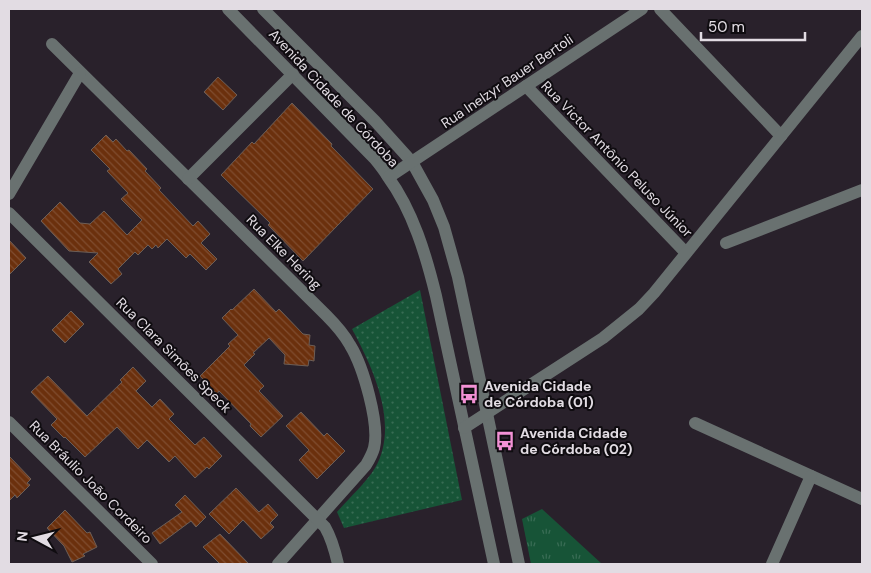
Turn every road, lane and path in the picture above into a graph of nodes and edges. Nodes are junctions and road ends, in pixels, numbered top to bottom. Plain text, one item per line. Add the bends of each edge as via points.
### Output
1 (228, 9) edge
2 (263, 9) edge
3 (642, 9) edge
4 (660, 9) edge
5 (862, 36) edge
6 (52, 44) dead end
7 (80, 73) junction
8 (292, 74) junction
9 (526, 86) junction
10 (781, 136) junction
11 (412, 162) junction
12 (389, 177) junction
13 (188, 179) junction
14 (862, 190) edge
15 (9, 194) edge
16 (9, 213) edge
17 (726, 243) dead end
18 (686, 253) junction
19 (487, 414) junction
20 (9, 422) edge
21 (695, 423) dead end
22 (464, 428) junction
23 (811, 476) junction
24 (862, 499) edge
25 (318, 519) junction
26 (152, 564) edge
27 (278, 564) edge
28 (338, 564) edge
29 (494, 564) edge
30 (519, 564) edge
31 (772, 564) edge

1 - 8 street, Avenida Cidade de Córdoba
2 - 11 street, Avenida Cidade de Córdoba
3 - 9 street, Rua Inelzyr Bauer Bertoli
4 - 10 street
5 - 10 street
6 - 7 street, Rua Elke Hering
7 - 13 street, Rua Elke Hering
7 - 15 street
8 - 12 street, Avenida Cidade de Córdoba
8 - 13 street
9 - 11 street, Rua Inelzyr Bauer Bertoli
9 - 18 street, Rua Victor Antônio Peluso Júnior
10 - 18 street
11 - 12 street, Rua Inelzyr Bauer Bertoli
11 - 19 street, Avenida Cidade de Córdoba via 433,200 450,246
12 - 22 street, Avenida Cidade de Córdoba via 410,216 429,268
13 - 25 street, Rua Elke Hering via 326,315 350,344 359,362 373,414 375,447 366,465
14 - 17 street
16 - 25 street, Rua Clara Simões Speck
18 - 19 street via 639,309 621,324
19 - 22 street
19 - 30 street, Avenida Cidade de Córdoba
20 - 26 street, Rua Bráulio João Cordeiro
21 - 23 street
22 - 29 street, Avenida Cidade de Córdoba
23 - 24 street
23 - 31 street
25 - 27 street, Rua Elke Hering
25 - 28 street, Rua Clara Simões Speck via 331,536

